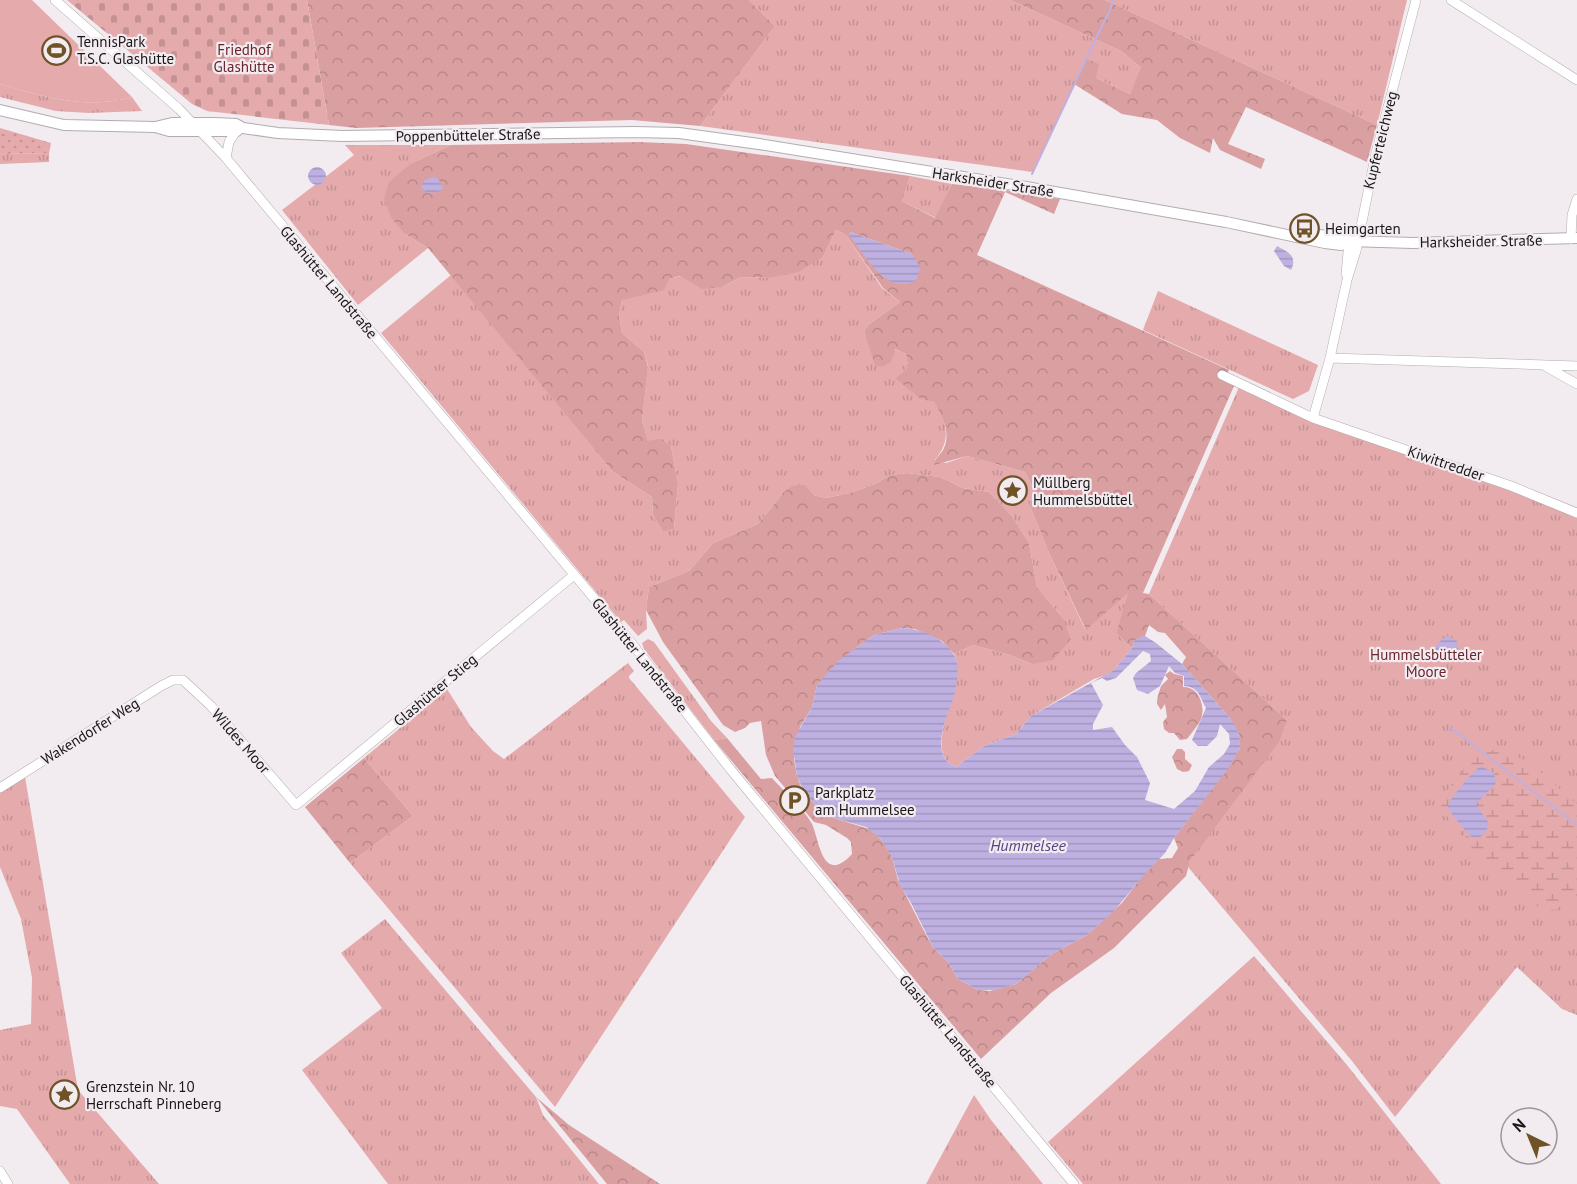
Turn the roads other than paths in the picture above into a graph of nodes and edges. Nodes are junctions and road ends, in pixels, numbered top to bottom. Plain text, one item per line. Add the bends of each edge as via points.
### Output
1 (55, 0) edge
2 (1416, 0) edge
3 (1451, 0) edge
4 (1577, 80) edge
5 (0, 110) edge
6 (198, 127) junction
7 (240, 130) junction
8 (694, 135) joint
9 (226, 158) junction
10 (1577, 199) edge
11 (1574, 239) edge
12 (1353, 241) junction
13 (1330, 358) junction
14 (1545, 365) junction
15 (1577, 366) edge
16 (1222, 375) dead end
17 (1577, 384) edge
18 (1313, 418) junction
19 (1577, 513) edge
20 (574, 575) junction
21 (183, 680) joint
22 (0, 788) edge
23 (296, 805) joint
24 (0, 1171) edge
25 (8, 1184) edge
26 (1074, 1184) edge

1 - 6 street, Glashütter Landstraße
2 - 12 street, Kupferteichweg
3 - 4 street
5 - 6 main road, Poppenbütteler Straße via 64,125 155,127 172,123
6 - 7 main road, Poppenbütteler Straße via 236,124
6 - 9 street, Glashütter Landstraße
7 - 8 main road, Poppenbütteler Straße via 342,136 645,132
7 - 9 street via 229,142
8 - 12 main road, Harksheider Straße via 1015,185 1291,235 1343,237
9 - 20 street, Glashütter Landstraße
10 - 11 street via 1572,215
11 - 12 main road, Harksheider Straße
12 - 13 street, Kupferteichweg via 1351,271
13 - 14 street
13 - 18 street
14 - 15 street
14 - 17 street
16 - 18 street, Kiwittredder
18 - 19 street, Kiwittredder via 1511,486
20 - 23 street, Glashütter Stieg
20 - 26 street, Glashütter Landstraße
21 - 22 street, Wakendorfer Weg via 161,686
21 - 23 street, Wildes Moor via 212,706
24 - 25 street

